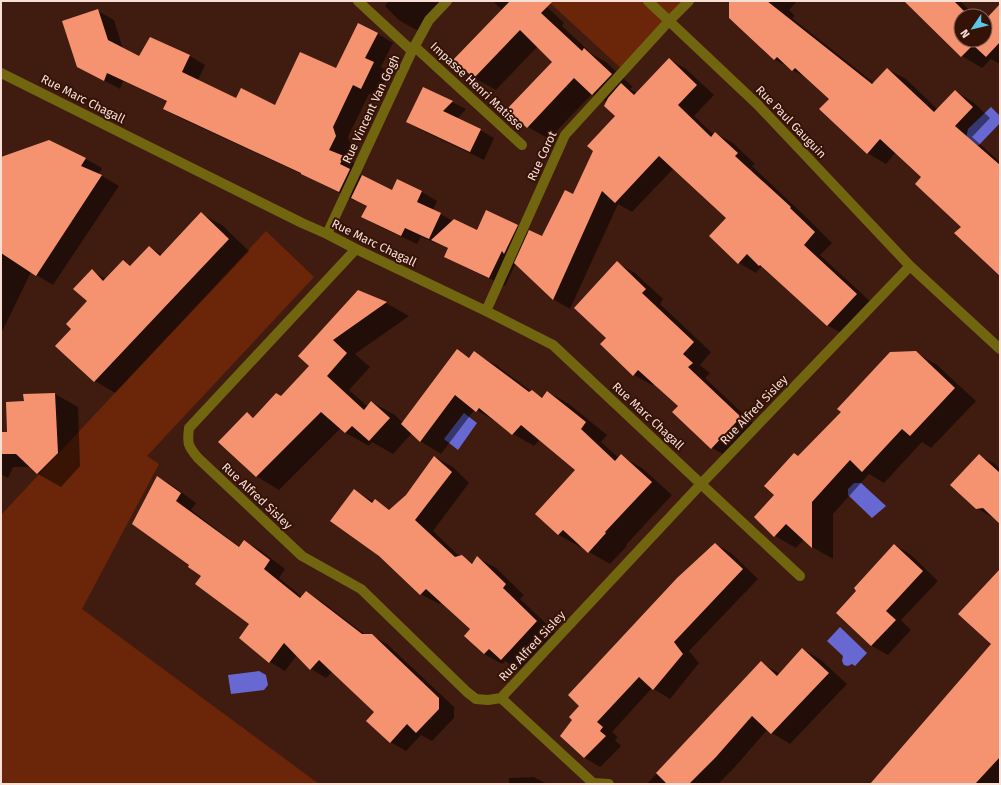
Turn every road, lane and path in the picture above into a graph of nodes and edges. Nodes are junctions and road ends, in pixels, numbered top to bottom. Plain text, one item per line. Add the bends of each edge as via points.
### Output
1 (358, 1) edge
2 (447, 1) edge
3 (648, 1) edge
4 (689, 1) edge
5 (669, 21) junction
6 (413, 48) junction
7 (1, 72) edge
8 (522, 146) dead end
9 (327, 234) junction
10 (356, 249) junction
11 (910, 266) junction
12 (486, 311) junction
13 (1000, 349) edge
14 (701, 484) junction
15 (800, 576) dead end
16 (501, 698) junction
17 (608, 784) edge

1 - 6 street, Impasse Henri Matisse
2 - 6 street, Rue Vincent Van Gogh via 429,20
3 - 5 street, Rue Paul Gauguin
4 - 5 street, Rue Corot
5 - 11 street, Rue Paul Gauguin via 758,105
5 - 12 street, Rue Corot via 565,135
6 - 8 street, Impasse Henri Matisse
6 - 9 street, Rue Vincent Van Gogh
7 - 9 street, Rue Marc Chagall
9 - 10 street, Rue Marc Chagall
10 - 12 street, Rue Marc Chagall
10 - 16 street, Rue Alfred Sisley via 189,428 188,441 198,458 302,556 361,590 467,692 476,699
11 - 13 street
11 - 14 street, Rue Alfred Sisley
12 - 14 street, Rue Marc Chagall via 553,346
14 - 15 street, Rue Marc Chagall
14 - 16 street, Rue Alfred Sisley
16 - 17 street via 593,783

